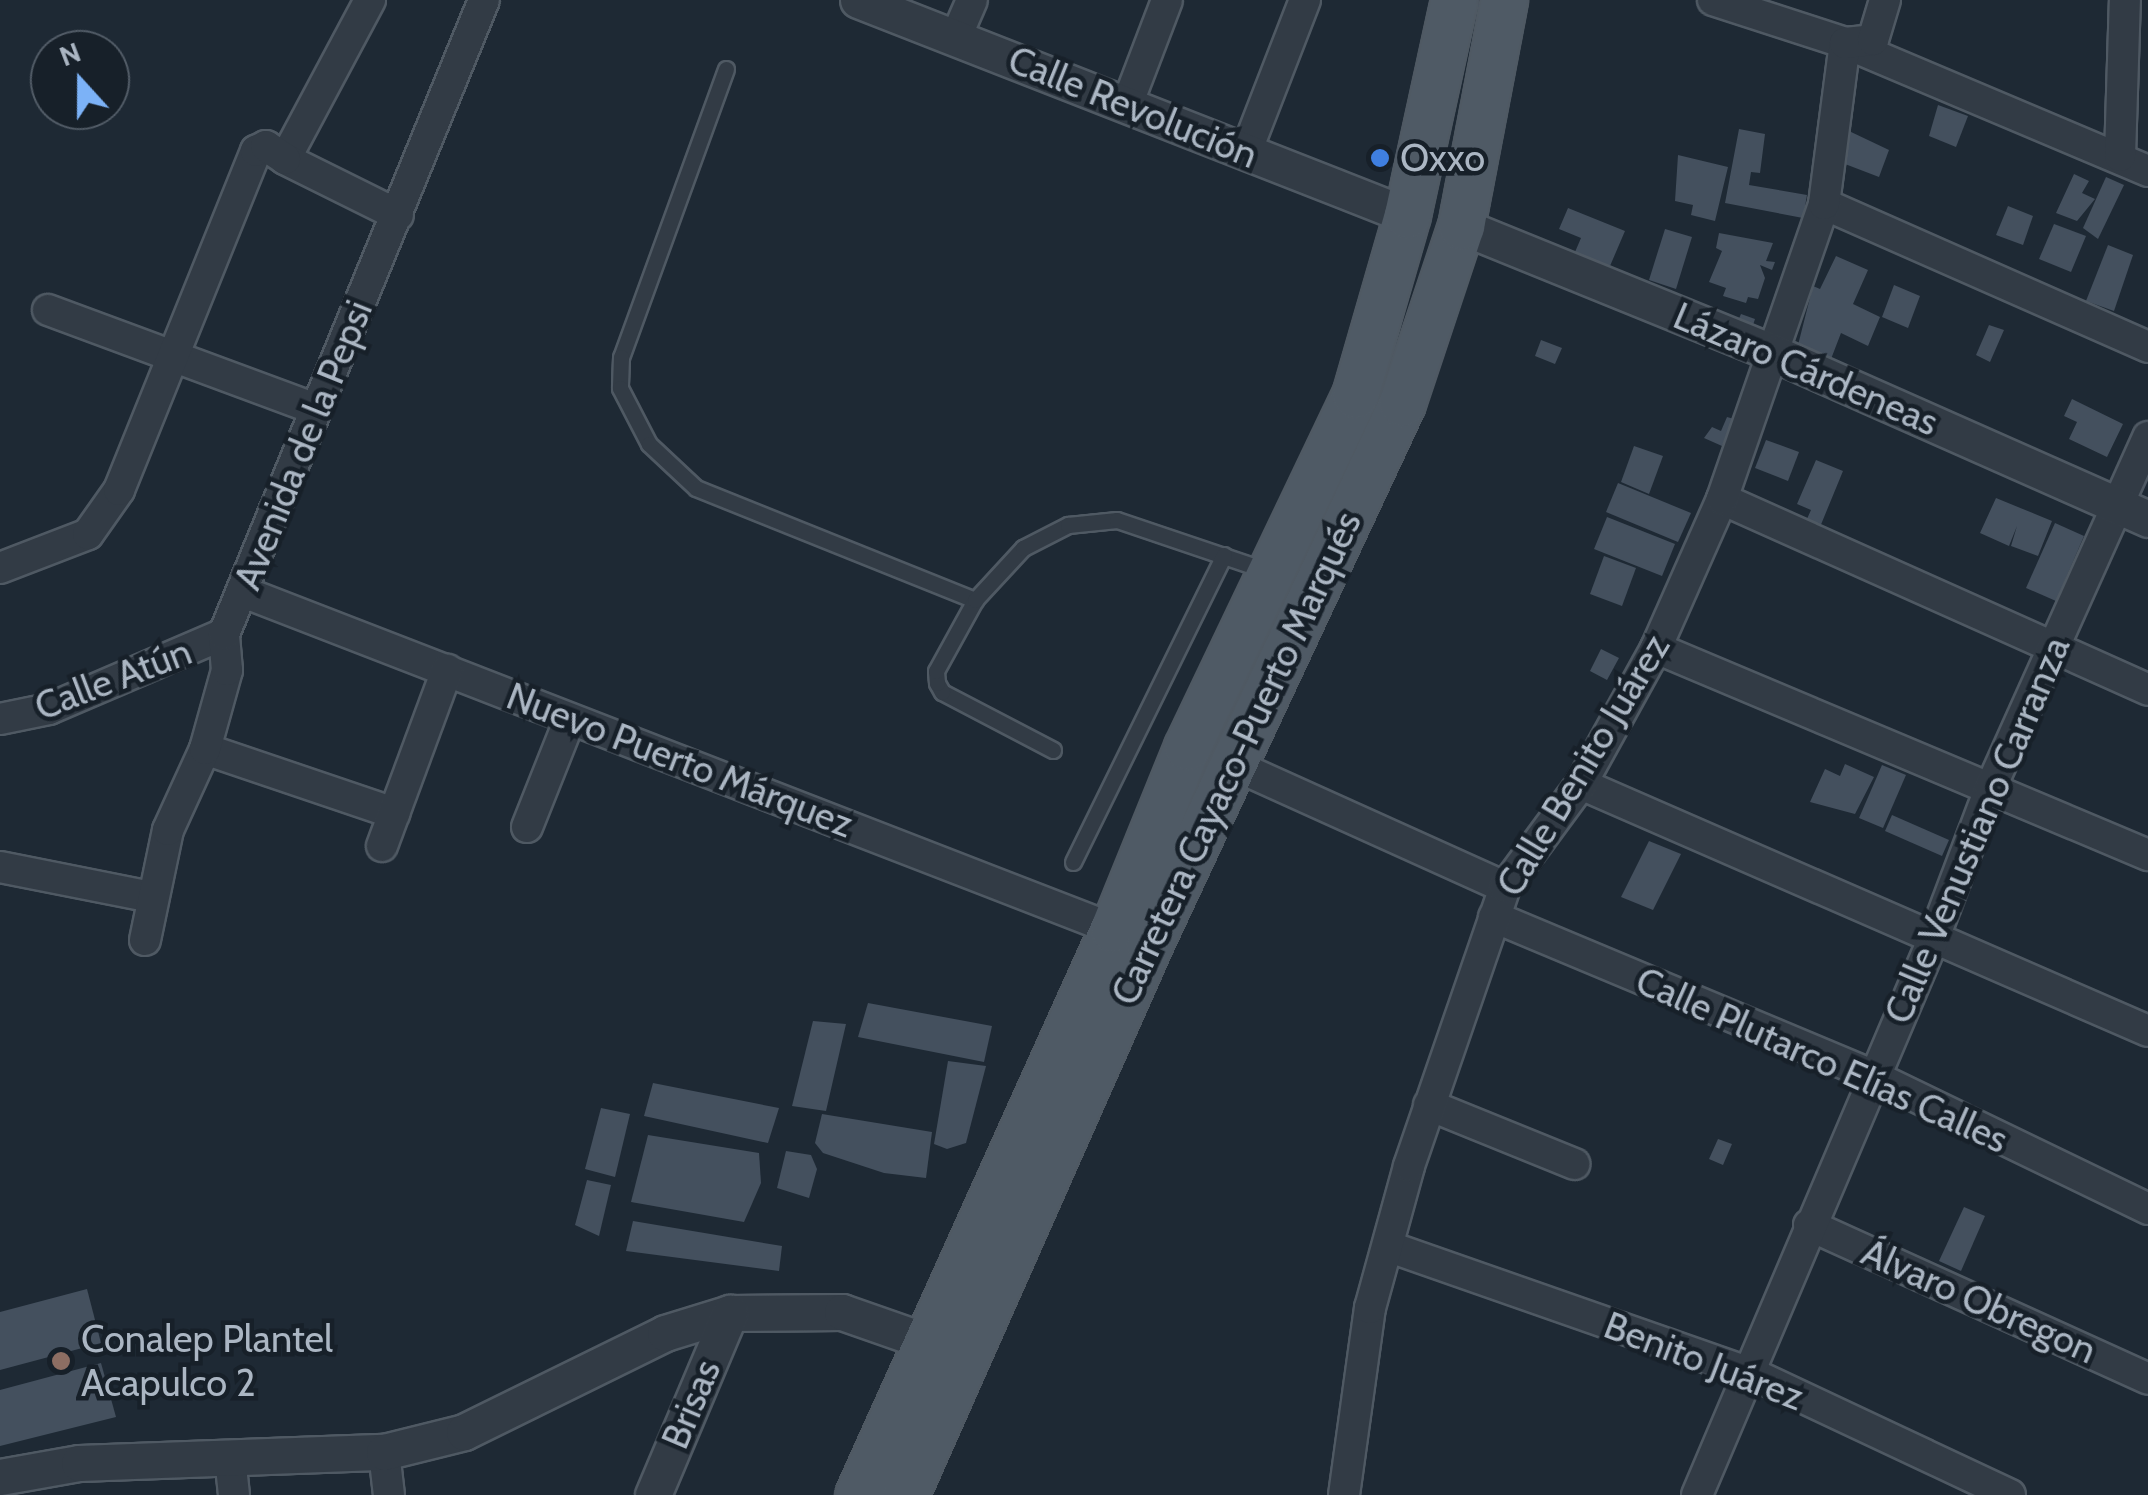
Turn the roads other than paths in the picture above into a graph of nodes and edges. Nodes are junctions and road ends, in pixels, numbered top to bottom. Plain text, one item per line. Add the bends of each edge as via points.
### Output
1 (370, 0) edge
2 (484, 0) edge
3 (858, 0) edge
4 (972, 0) edge
5 (1167, 0) edge
6 (1305, 0) edge
7 (1454, 0) edge
8 (1504, 0) edge
9 (1713, 0) edge
10 (1885, 0) edge
11 (2133, 6) edge
12 (956, 37) junction
13 (1846, 43) junction
14 (726, 69) dead end
15 (1127, 105) junction
16 (1246, 152) junction
17 (2120, 156) junction
18 (285, 159) junction
19 (2148, 170) edge
20 (1824, 204) junction
21 (398, 215) junction
22 (1407, 215) junction
23 (1461, 226) junction
24 (48, 310) dead end
25 (2148, 347) edge
26 (172, 354) junction
27 (1776, 354) junction
28 (315, 409) junction
29 (2148, 437) edge
30 (1722, 499) junction
31 (2134, 513) edge
32 (1224, 555) junction
33 (0, 568) edge
34 (1292, 585) junction
35 (246, 593) junction
36 (975, 600) junction
37 (224, 634) junction
38 (2054, 645) junction
39 (1656, 648) junction
40 (447, 670) junction
41 (2148, 690) edge
42 (570, 718) junction
43 (0, 719) edge
44 (205, 748) junction
45 (1053, 750) dead end
46 (1232, 764) junction
47 (1581, 784) junction
48 (1990, 789) junction
49 (394, 813) junction
50 (526, 827) dead end
51 (382, 846) dead end
52 (2148, 855) edge
53 (1073, 862) dead end
54 (0, 867) edge
55 (1505, 887) junction
56 (152, 896) junction
57 (1494, 916) junction
58 (1113, 929) junction
59 (145, 940) dead end
60 (1933, 940) junction
61 (2148, 1031) edge
62 (1871, 1075) junction
63 (1429, 1105) junction
64 (1574, 1164) dead end
65 (2148, 1209) edge
66 (1809, 1225) junction
67 (1390, 1247) junction
68 (730, 1313) junction
69 (925, 1340) junction
70 (1753, 1374) junction
71 (2148, 1379) edge
72 (384, 1452) junction
73 (230, 1457) junction
74 (0, 1477) edge
75 (234, 1495) edge
76 (389, 1495) edge
77 (653, 1495) edge
78 (858, 1495) edge
79 (905, 1495) edge
80 (1344, 1495) edge
81 (1697, 1495) edge
82 (2010, 1495) edge

1 - 18 street
2 - 21 street, Avenida de la Pepsi
3 - 12 street, Calle Revolución
4 - 12 street
5 - 15 street
6 - 16 street
7 - 22 main road, Carretera Cayaco-Puerto Marqués
8 - 23 main road, Carretera Cayaco-Puerto Marqués
9 - 13 street
10 - 13 street via 1873,40
11 - 17 street
12 - 15 street, Calle Revolución
13 - 17 street
13 - 20 street, Calle Benito Juárez
14 - 36 lane via 620,358 620,388 648,444 696,488
15 - 16 street, Calle Revolución
16 - 22 street, Calle Revolución
17 - 19 street
18 - 21 street
18 - 26 street via 266,146 256,150
20 - 25 street
20 - 27 street, Calle Benito Juárez
21 - 28 street, Avenida de la Pepsi
22 - 34 main road, Carretera Cayaco-Puerto Marqués
23 - 27 street, Lázaro Cárdeneas
23 - 34 main road, Carretera Cayaco-Puerto Marqués via 1402,403
24 - 26 street
26 - 28 street
26 - 33 street via 120,490 88,534
27 - 30 street, Calle Benito Juárez
27 - 31 street, Lázaro Cárdeneas
28 - 35 street, Avenida de la Pepsi
29 - 31 street, Calle Venustiano Carranza
30 - 38 street
30 - 39 street, Calle Benito Juárez
31 - 38 street, Calle Venustiano Carranza
32 - 34 lane
32 - 36 lane via 1117,520 1068,525 1023,548
32 - 53 lane
34 - 46 main road, Carretera Cayaco-Puerto Marqués
34 - 58 main road, Carretera Cayaco-Puerto Marqués via 1187,747
35 - 37 street, Avenida de la Pepsi
35 - 40 street, Nuevo Puerto Márquez
36 - 45 lane via 936,671 942,692
37 - 43 street, Calle Atún via 65,703
37 - 44 street, Avenida de la Pepsi via 227,670
38 - 41 street
38 - 48 street, Calle Venustiano Carranza
39 - 47 street, Calle Benito Juárez
39 - 48 street
40 - 42 street, Nuevo Puerto Márquez
40 - 49 street
42 - 50 street
42 - 58 street, Nuevo Puerto Márquez
44 - 49 street
44 - 56 street, Avenida de la Pepsi via 168,830
46 - 55 street
46 - 79 main road, Carretera Cayaco-Puerto Marqués
47 - 55 street, Calle Benito Juárez
47 - 60 street
48 - 52 street
48 - 60 street, Calle Venustiano Carranza
49 - 51 street
54 - 56 street
55 - 57 street, Calle Benito Juárez
56 - 59 street, Avenida de la Pepsi
57 - 62 street, Calle Plutarco Elías Calles
57 - 63 street, Calle Benito Juárez
58 - 69 main road, Carretera Cayaco-Puerto Marqués
60 - 61 street
60 - 62 street, Calle Venustiano Carranza
62 - 65 street, Calle Plutarco Elías Calles
62 - 66 street, Calle Venustiano Carranza
63 - 64 street
63 - 67 street, Calle Benito Juárez
66 - 70 street, Calle Venustiano Carranza
66 - 71 street, Álvaro Obregon
67 - 70 street, Benito Juárez
67 - 80 street, Calle Benito Juárez via 1370,1308
68 - 69 street via 842,1312
68 - 72 street via 664,1333 464,1432
68 - 77 street, Brisas
69 - 78 main road, Carretera Cayaco-Puerto Marqués
70 - 81 street, Calle Venustiano Carranza
70 - 82 street, Benito Juárez
72 - 73 street
72 - 76 street
73 - 74 street via 79,1463
73 - 75 street

